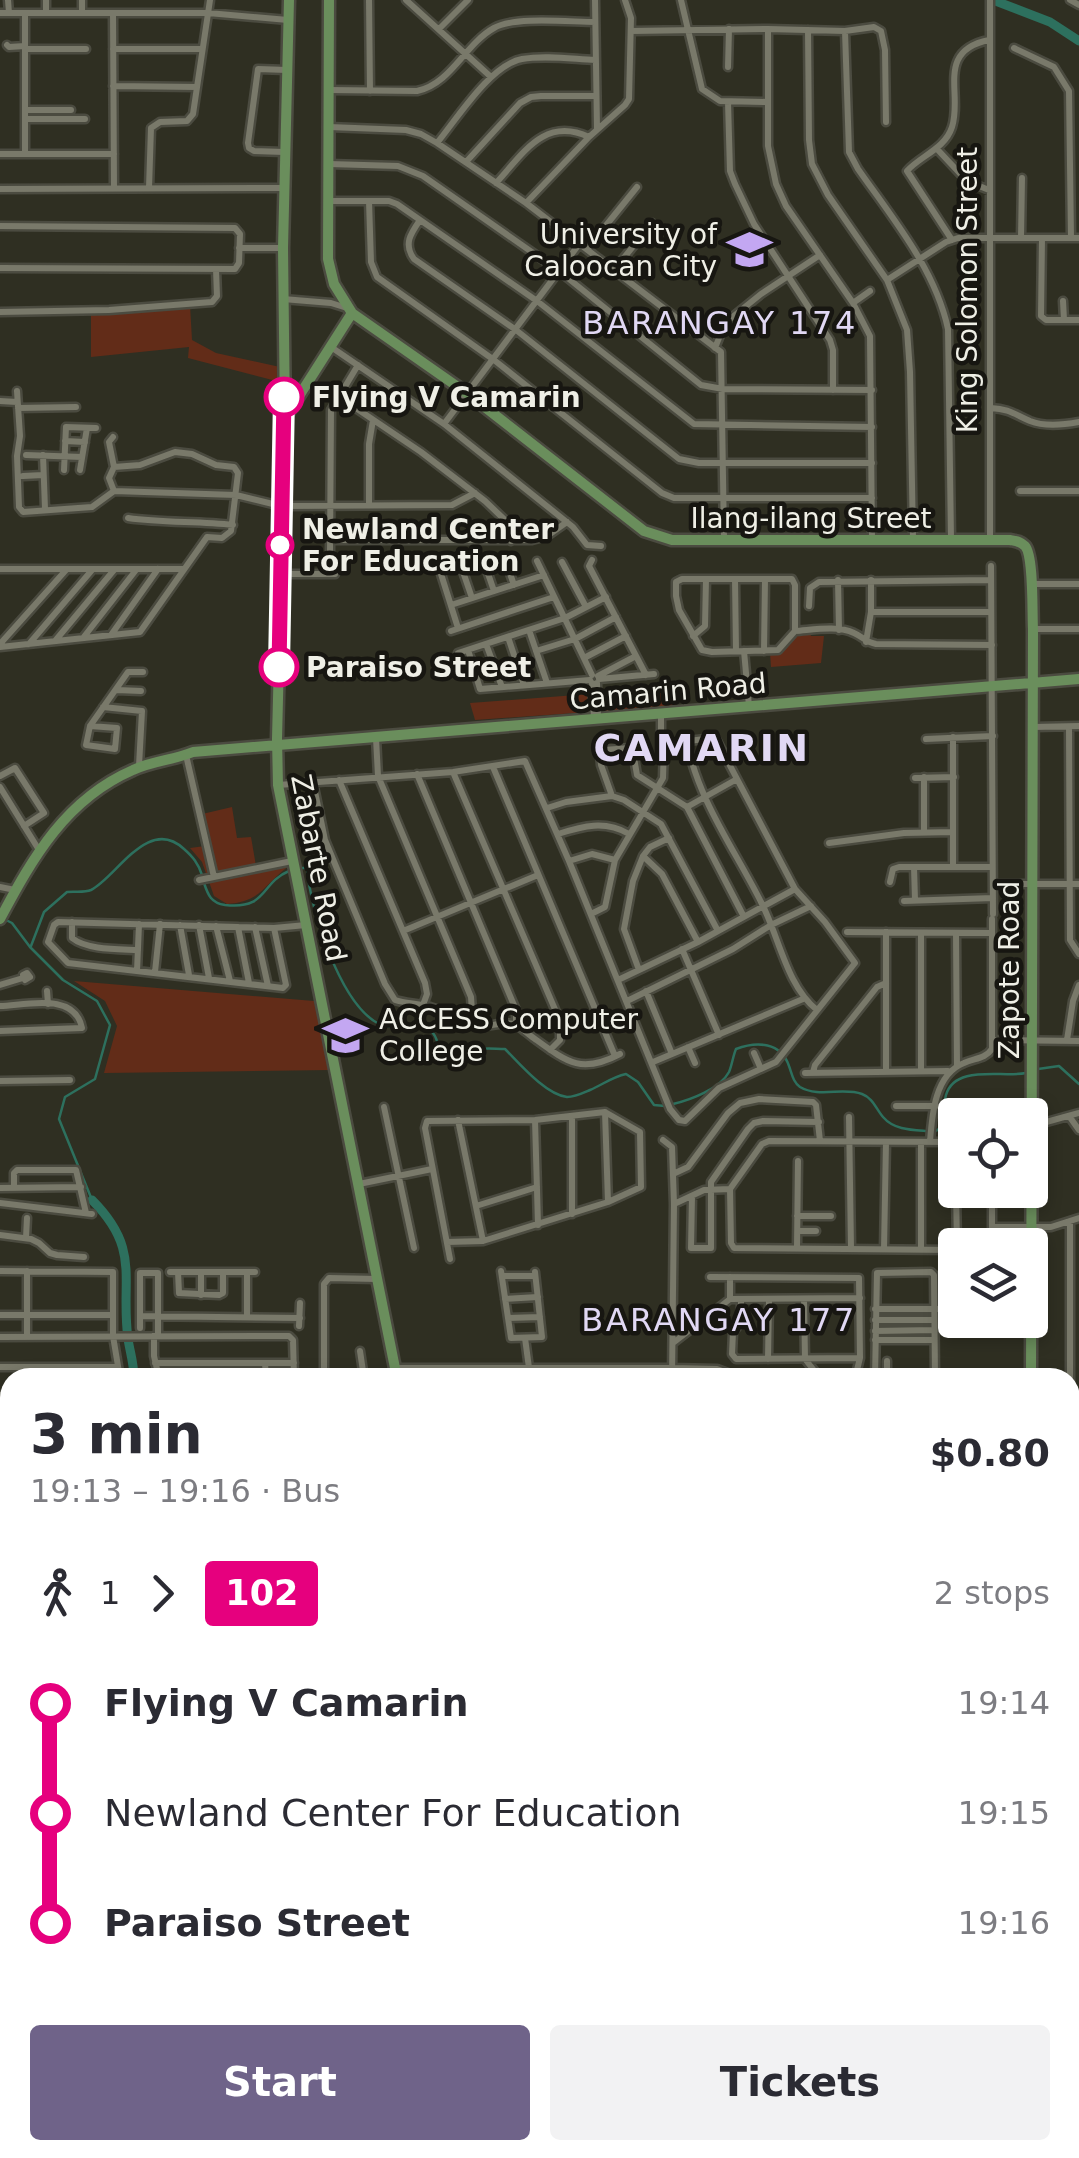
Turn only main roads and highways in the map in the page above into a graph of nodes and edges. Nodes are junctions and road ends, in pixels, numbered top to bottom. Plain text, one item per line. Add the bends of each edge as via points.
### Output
1 (289, 0) edge
2 (329, 0) edge
3 (343, 306) junction
4 (284, 418) junction
5 (1079, 679) edge
6 (1033, 682) junction
7 (277, 746) junction
8 (2, 915) edge
9 (1030, 1098) edge
10 (1031, 1208) edge
11 (395, 1368) edge
12 (1031, 1368) edge

1 - 4 main road, Zabarte Road
2 - 3 main road via 328,258
3 - 4 main road via 331,347
3 - 6 main road, Ilang-ilang Street via 644,531 672,540 1016,540 1029,556
4 - 7 main road, Zabarte Road
5 - 6 main road, Camarin Road
6 - 7 main road, Camarin Road
6 - 9 main road, Zapote Road
7 - 8 main road, Camarin Road via 188,755 139,767 100,788 39,850
7 - 11 main road, Zabarte Road via 292,861
10 - 12 main road, Zapote Road

